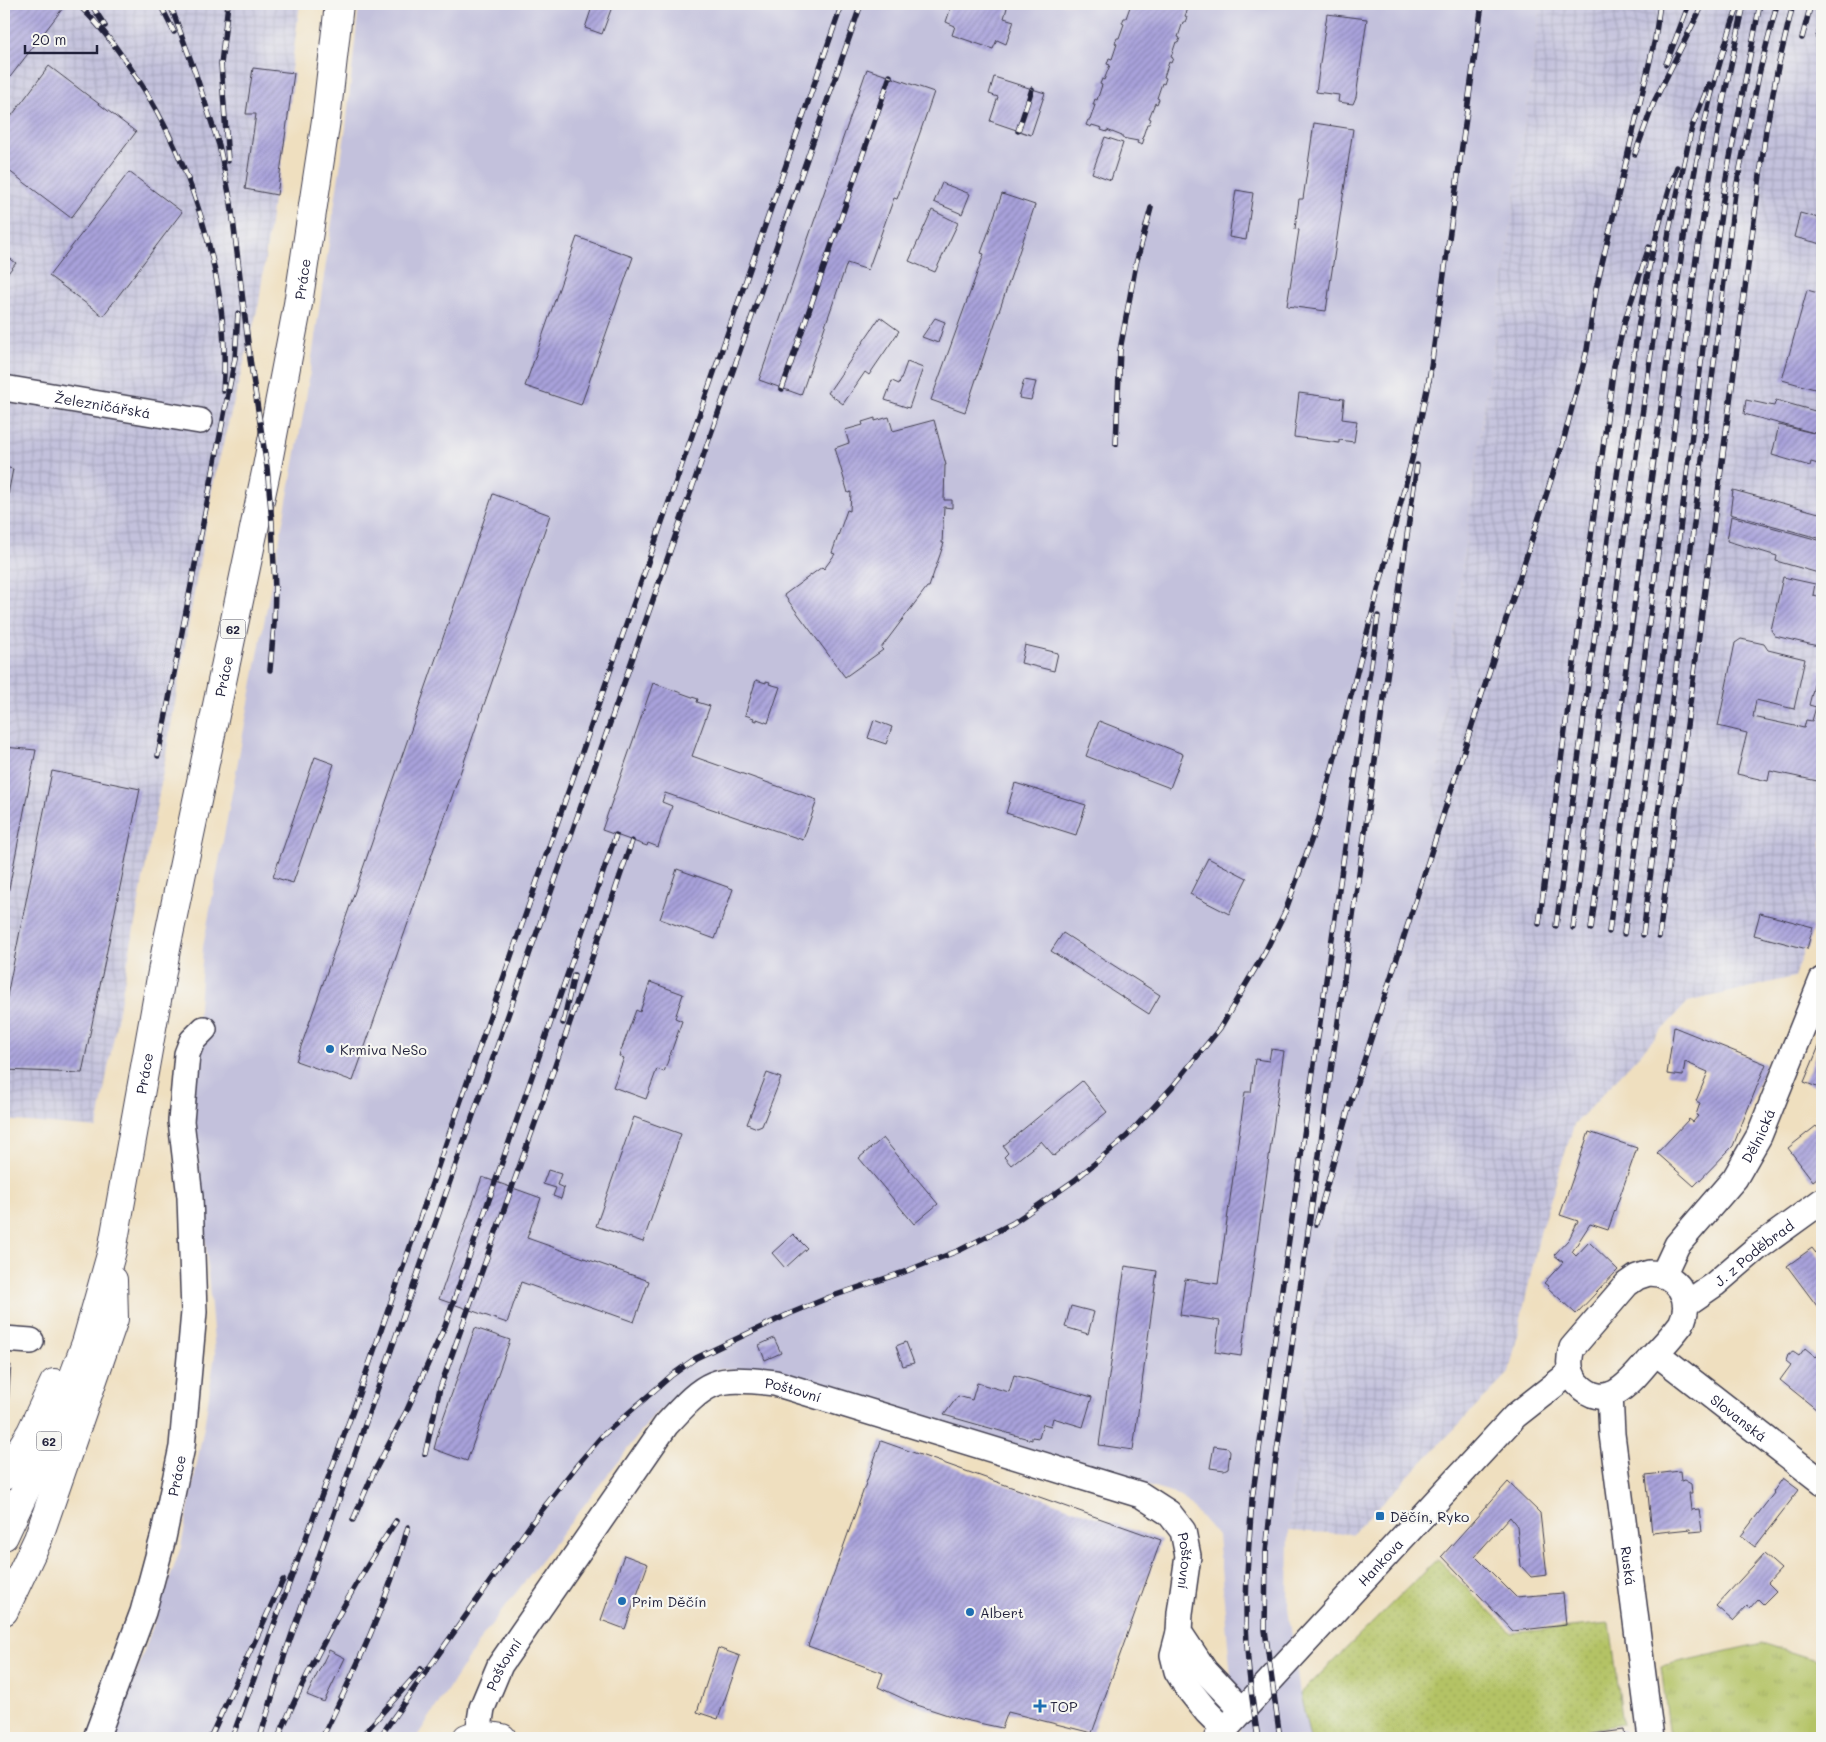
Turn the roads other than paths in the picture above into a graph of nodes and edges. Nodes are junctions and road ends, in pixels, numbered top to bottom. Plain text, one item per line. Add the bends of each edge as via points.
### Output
1 (339, 4) edge
2 (4, 388) edge
3 (200, 421) dead end
4 (1822, 980) edge
5 (204, 1029) dead end
6 (1822, 1201) edge
7 (112, 1251) junction
8 (1663, 1275) junction
9 (1686, 1304) junction
10 (4, 1339) edge
11 (31, 1341) dead end
12 (86, 1343) junction
13 (1656, 1353) junction
14 (1571, 1372) junction
15 (1610, 1395) junction
16 (4, 1476) edge
17 (1822, 1482) edge
18 (4, 1536) edge
19 (4, 1611) edge
20 (1179, 1632) junction
21 (1242, 1710) junction
22 (1221, 1734) edge
23 (482, 1737) edge
24 (96, 1738) edge
25 (1651, 1738) edge

1 - 7 main road, Práce / 62 via 326,120 298,304 167,944
2 - 3 street, Železničářská
4 - 8 street, Dělnická via 1748,1159 1677,1245
5 - 24 street, Práce via 192,1041 187,1054 181,1121 190,1197 194,1302 182,1447 143,1612
6 - 9 street, J. z Poděbrad
7 - 12 main road, Práce / 62
7 - 19 main road via 114,1319 38,1538
8 - 9 street via 1679,1286
8 - 14 street via 1643,1274 1627,1284 1576,1342 1569,1360
9 - 13 street via 1681,1324
10 - 11 street
12 - 16 main road via 59,1372 31,1432
12 - 18 main road, 62 via 52,1436
13 - 15 street via 1626,1387
13 - 17 street, Slovanská
14 - 15 street via 1586,1391
14 - 21 street, Hankova via 1515,1416
15 - 25 street, Ruská via 1612,1434
20 - 21 street via 1205,1671
20 - 22 street, Poštovní via 1173,1655 1177,1671
20 - 23 street, Poštovní via 1188,1556 1183,1531 1169,1513 1141,1495 775,1383 726,1380 694,1395 666,1425 500,1665 482,1708
21 - 22 street, Hankova

